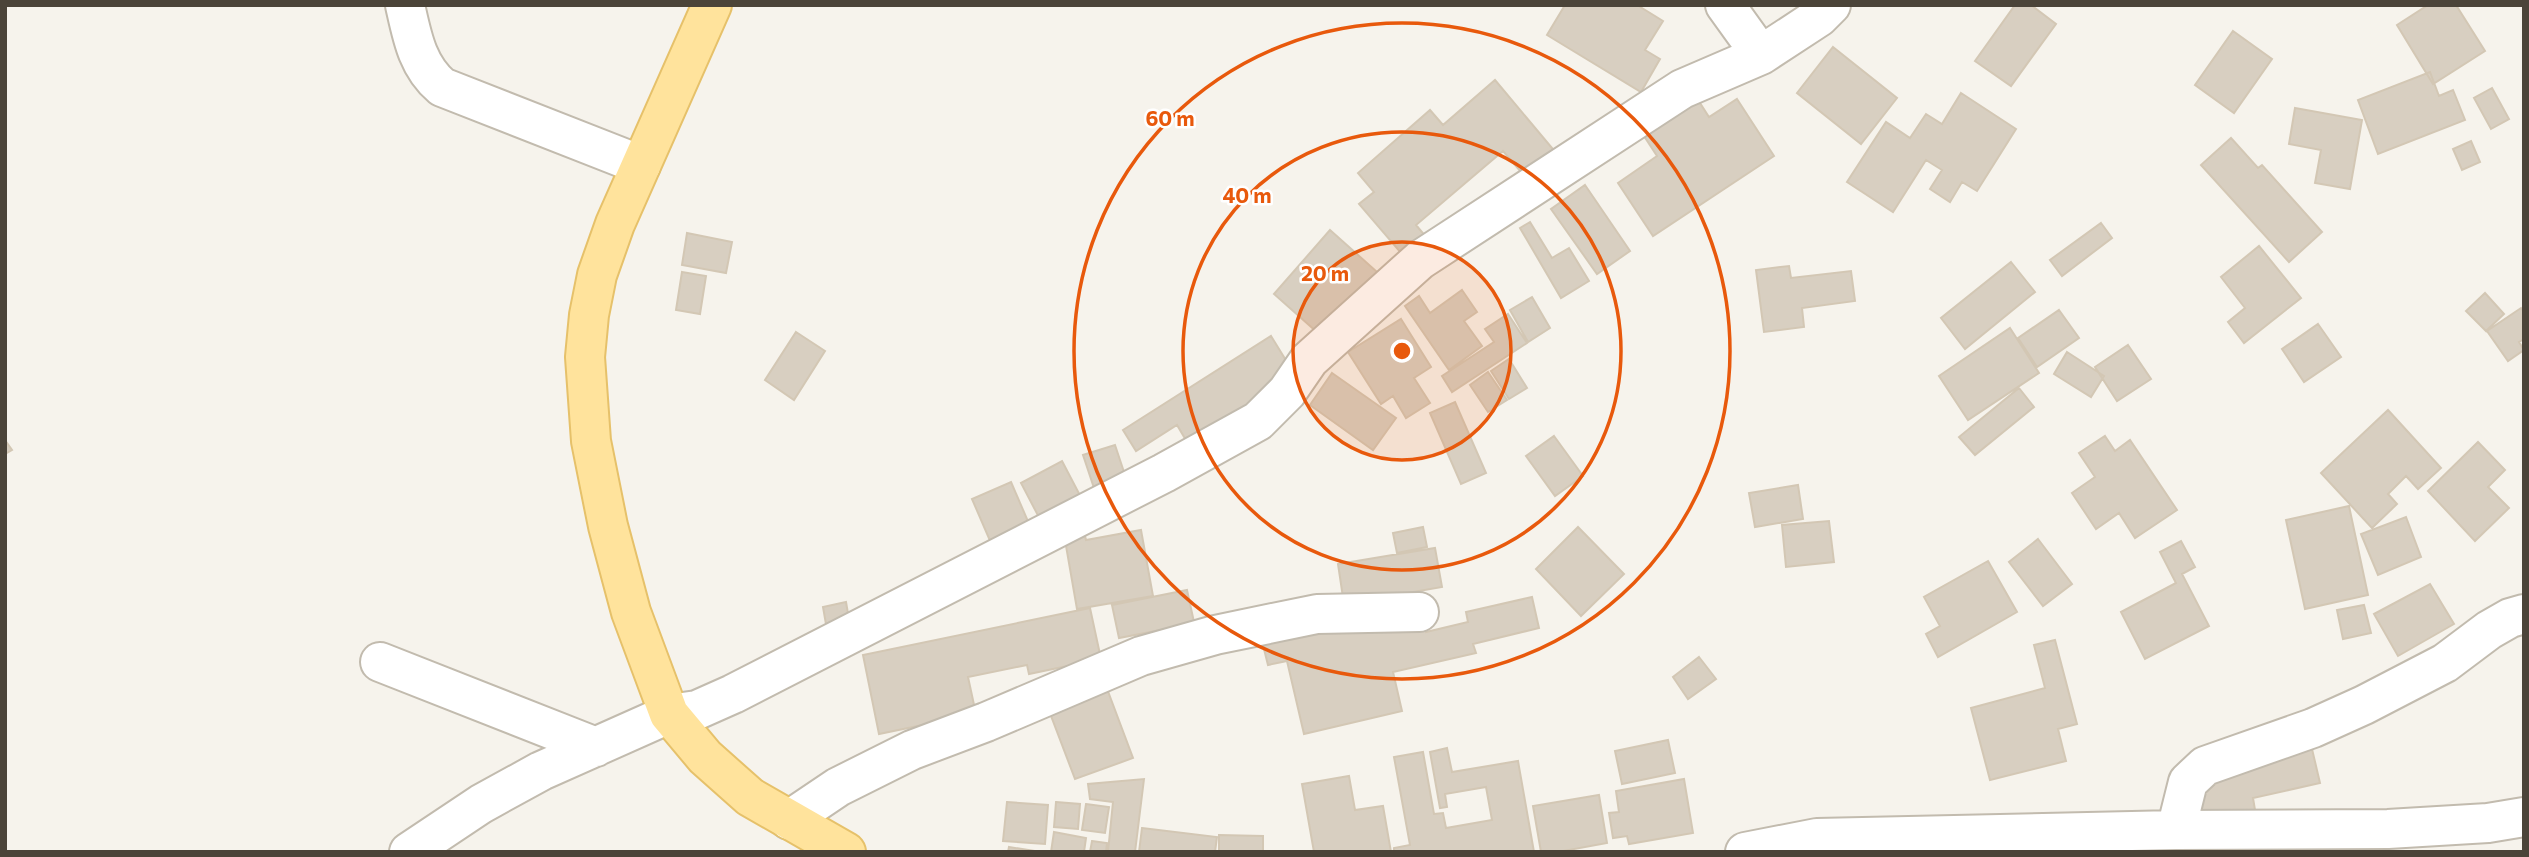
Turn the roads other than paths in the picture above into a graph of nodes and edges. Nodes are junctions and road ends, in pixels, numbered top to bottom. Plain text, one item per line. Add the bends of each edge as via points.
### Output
1 (405, 5) edge
2 (712, 5) edge
3 (1725, 5) edge
4 (1830, 5) edge
5 (1761, 55) junction
6 (641, 165) junction
7 (1419, 612) dead end
8 (2524, 614) edge
9 (380, 662) dead end
10 (669, 714) junction
11 (596, 747) junction
12 (2524, 817) edge
13 (789, 820) junction
14 (2176, 830) junction
15 (408, 852) edge
16 (846, 852) edge
17 (1745, 852) edge

1 - 6 street via 423,66 442,87
2 - 6 main road
3 - 5 street
4 - 5 street
5 - 10 street via 1682,89 1420,260 1309,360 1287,392 1258,421 733,694 697,710
6 - 10 main road via 597,275 585,357 591,442 608,526 631,612
7 - 13 street via 1317,614 1141,656 912,750 838,787
8 - 14 street via 2488,630 2445,663 2364,705 2205,766 2188,782
9 - 11 street
10 - 11 street
10 - 13 main road via 705,757 741,789
11 - 15 street via 541,771
12 - 14 street via 2388,830
13 - 16 main road
14 - 17 street via 1817,838

